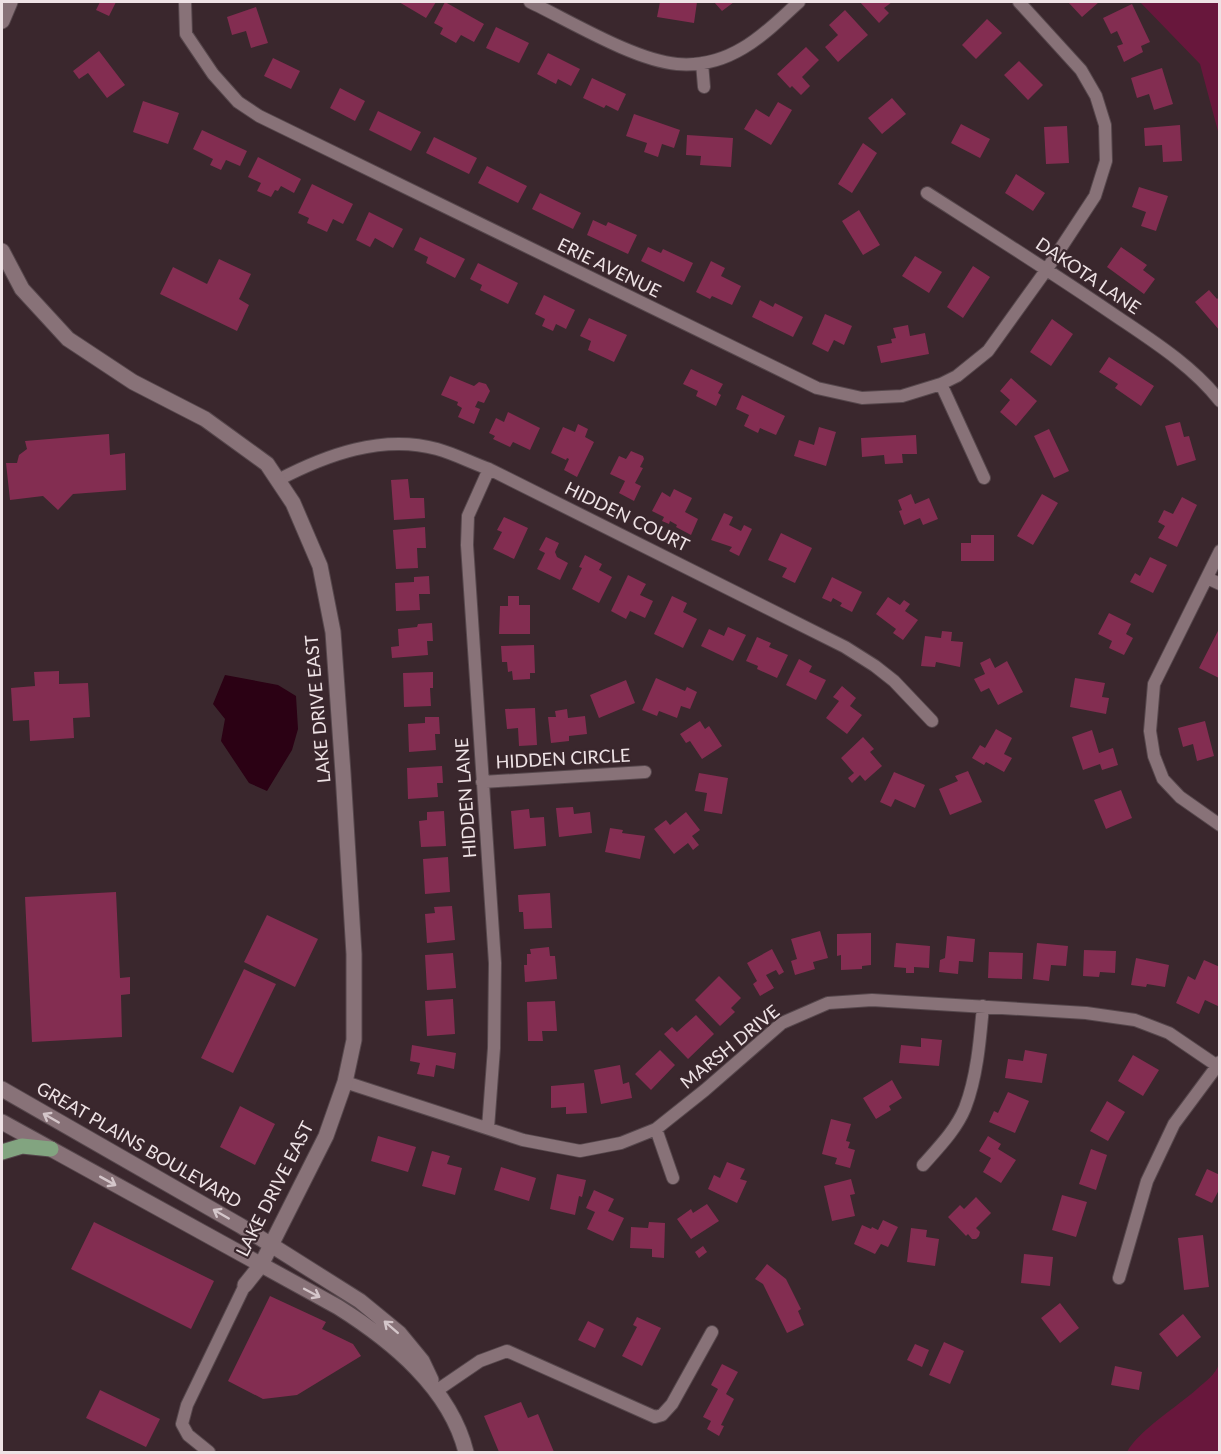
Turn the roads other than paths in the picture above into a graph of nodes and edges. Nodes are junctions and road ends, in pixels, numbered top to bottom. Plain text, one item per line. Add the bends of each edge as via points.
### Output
1 (10, 2) edge
2 (185, 2) edge
3 (530, 2) edge
4 (799, 2) edge
5 (1019, 2) edge
6 (545, 5) edge
7 (2, 21) edge
8 (702, 63) junction
9 (704, 87) dead end
10 (927, 193) dead end
11 (2, 251) edge
12 (1047, 269) junction
13 (941, 384) junction
14 (1220, 401) edge
15 (489, 469) junction
16 (984, 478) dead end
17 (278, 480) junction
18 (1220, 551) edge
19 (1207, 579) junction
20 (1220, 584) edge
21 (932, 721) dead end
22 (645, 772) dead end
23 (482, 782) junction
24 (1220, 825) edge
25 (983, 1006) junction
26 (1218, 1064) edge
27 (345, 1082) junction
28 (2, 1089) edge
29 (2, 1122) edge
30 (488, 1128) junction
31 (656, 1129) junction
32 (51, 1149) junction
33 (2, 1152) edge
34 (923, 1165) dead end
35 (673, 1178) dead end
36 (271, 1244) junction
37 (261, 1264) junction
38 (1119, 1278) dead end
39 (245, 1285) joint
40 (712, 1332) dead end
41 (436, 1391) junction
42 (209, 1452) edge
43 (466, 1452) edge

1 - 7 street
2 - 13 street, ERIE AVENUE via 186,34 231,95 259,116 817,388 862,398 902,396
3 - 6 street
4 - 8 street via 742,48
5 - 12 street, ERIE AVENUE via 1081,70 1096,96 1105,125 1106,161 1095,196
6 - 8 street via 649,58 677,64
8 - 9 street
10 - 12 street, DAKOTA LANE
11 - 17 street, LAKE DRIVE EAST via 22,289 68,339 133,382 205,419 267,464
12 - 13 street, ERIE AVENUE via 988,351
12 - 14 street, DAKOTA LANE via 1156,344 1206,384
13 - 16 street
15 - 17 street, HIDDEN COURT via 436,449 394,444 342,452
15 - 21 street, HIDDEN COURT via 845,647 894,681
15 - 23 street, HIDDEN LANE via 468,516 467,545
17 - 27 street, LAKE DRIVE EAST via 294,503 320,566 333,632 354,954 354,1040
18 - 19 street
19 - 20 street
19 - 24 street via 1154,684 1150,731 1163,779 1180,797
22 - 23 street, HIDDEN CIRCLE
23 - 30 street, HIDDEN LANE via 495,963
25 - 26 street, MARSH DRIVE via 1135,1020 1169,1033
25 - 31 street, MARSH DRIVE via 872,1000 828,1003 782,1023
25 - 34 street via 980,1040 964,1109
26 - 38 street via 1174,1124 1147,1181
27 - 30 street, MARSH DRIVE
27 - 36 street, LAKE DRIVE EAST via 326,1136
36 -> 28 street, GREAT PLAINS BOULEVARD
29 - 32 street
30 - 31 street, MARSH DRIVE via 523,1140 580,1151 621,1143
31 - 35 street
32 - 33 main road via 22,1146
32 -> 37 street
36 - 37 street, LAKE DRIVE EAST
41 -> 36 street, GREAT PLAINS BOULEVARD via 422,1361 399,1334 360,1301
37 - 39 street, LAKE DRIVE EAST
37 -> 41 street via 374,1330
39 - 42 street via 187,1405 182,1424 188,1435
40 - 41 street via 672,1404 655,1417 507,1351 480,1361
41 - 43 street via 449,1408

